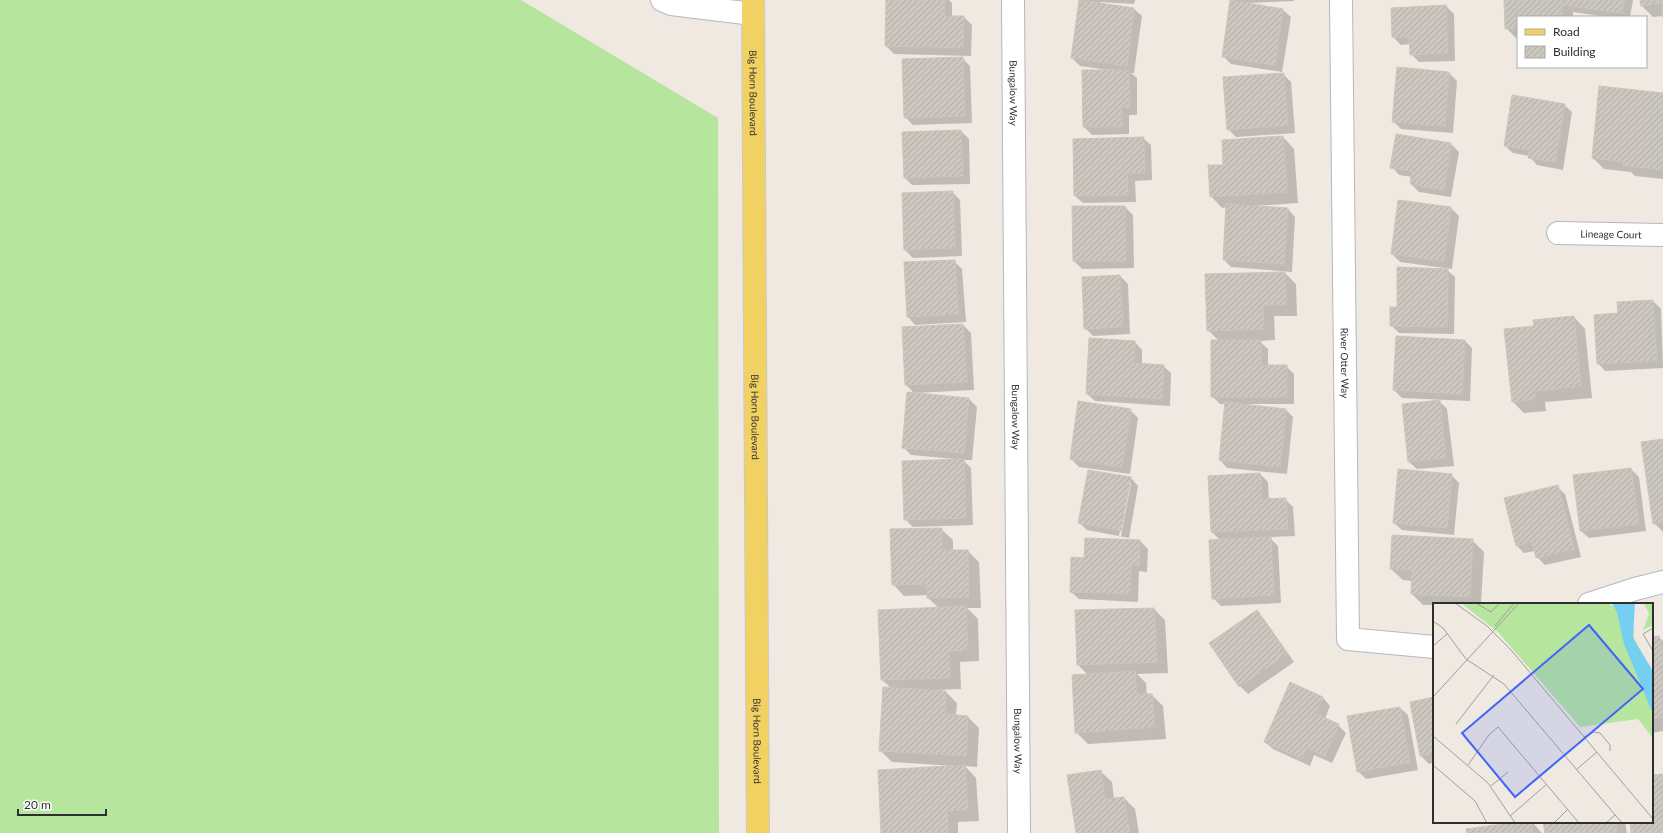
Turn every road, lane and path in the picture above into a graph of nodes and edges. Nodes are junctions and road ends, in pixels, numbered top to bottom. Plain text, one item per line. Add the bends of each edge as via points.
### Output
1 (662, 0) edge
2 (1013, 0) edge
3 (1341, 0) edge
4 (753, 7) edge
5 (1558, 233) dead end
6 (1663, 235) edge
7 (1663, 582) edge
8 (1592, 603) edge
9 (1433, 647) edge
10 (758, 833) edge
11 (1019, 833) edge

1 - 4 street via 671,4
2 - 11 street, Bungalow Way
3 - 9 street, River Otter Way via 1348,639
4 - 10 main road, Big Horn Boulevard
5 - 6 street, Lineage Court
7 - 8 street

